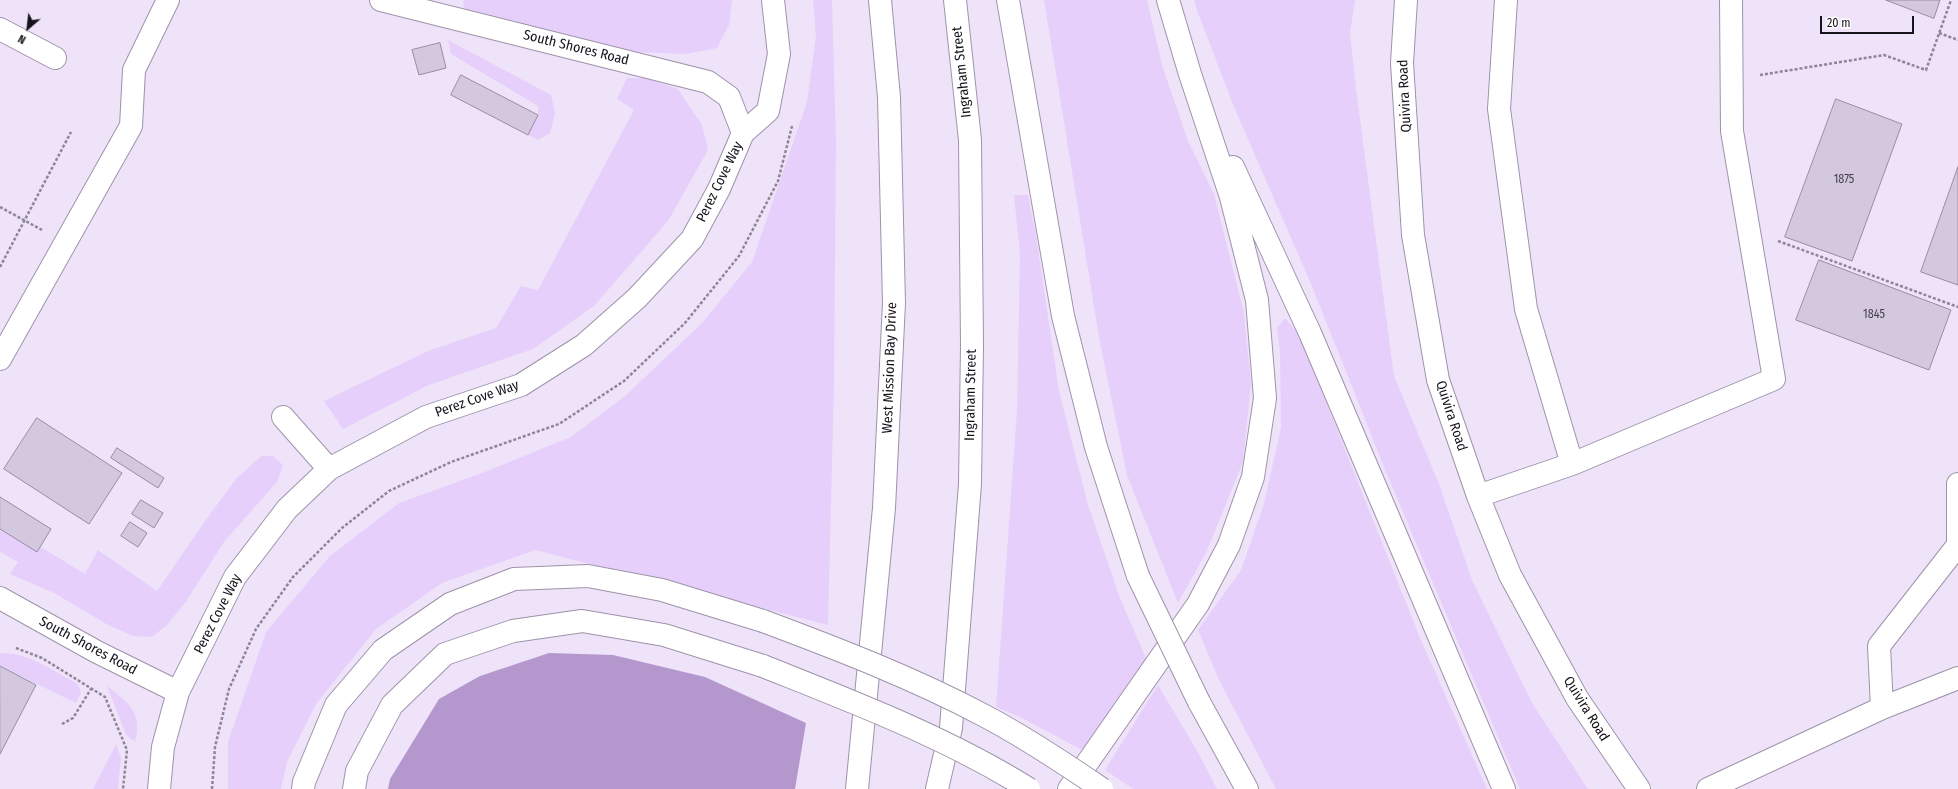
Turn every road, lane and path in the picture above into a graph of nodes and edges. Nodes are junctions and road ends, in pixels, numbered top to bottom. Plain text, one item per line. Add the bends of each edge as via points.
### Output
1 (168, 0) edge
2 (381, 0) edge
3 (773, 0) edge
4 (880, 0) edge
5 (955, 0) edge
6 (1008, 0) edge
7 (1168, 0) edge
8 (1406, 0) edge
9 (1506, 0) edge
10 (1731, 0) edge
11 (1951, 0) edge
12 (0, 29) edge
13 (1939, 33) junction
14 (1958, 40) edge
15 (55, 58) dead end
16 (1190, 74) junction
17 (1756, 76) dead end
18 (71, 132) dead end
19 (744, 133) junction
20 (0, 207) edge
21 (25, 220) junction
22 (1749, 230) junction
23 (65, 242) junction
24 (0, 268) edge
25 (1958, 307) edge
26 (0, 359) edge
27 (283, 417) dead end
28 (1572, 464) junction
29 (330, 469) junction
30 (1958, 484) edge
31 (1478, 496) junction
32 (1958, 545) edge
33 (0, 598) edge
34 (16, 648) dead end
35 (1958, 678) edge
36 (92, 688) junction
37 (178, 692) junction
38 (1882, 708) junction
39 (62, 724) dead end
40 (861, 736) junction
41 (123, 789) edge
42 (159, 789) edge
43 (303, 789) edge
44 (354, 789) edge
45 (844, 789) edge
46 (857, 789) edge
47 (937, 789) edge
48 (1029, 789) edge
49 (1069, 789) edge
50 (1102, 789) edge
51 (1247, 789) edge
52 (1504, 789) edge
53 (1639, 789) edge
54 (1708, 789) edge

1 - 23 main road via 134,70 130,126
2 - 19 main road, South Shores Road via 708,82 729,97
3 - 19 main road, Perez Cove Way via 778,54 768,111
4 - 40 main road, West Mission Bay Drive via 889,98 894,303 884,508
5 - 47 main road, Ingraham Street via 970,140 970,484 951,728
6 - 51 main road, bridge via 1063,316 1096,447 1138,576 1199,702
7 - 16 main road
8 - 31 main road, Quivira Road via 1402,63 1414,235 1438,380
9 - 28 main road via 1499,109 1526,309
10 - 22 main road via 1732,131
11 - 13 path
12 - 15 main road
13 - 14 path
13 - 17 path via 1926,70 1884,55
16 - 49 main road via 1231,197 1257,300 1265,398 1253,477 1229,545 1198,604
16 - 52 main road via 1310,333
18 - 21 path
19 - 29 main road, Perez Cove Way via 719,189 692,239 637,298 584,344 521,385 426,417
20 - 21 path
21 - 23 path
21 - 24 path
22 - 25 path
22 - 28 main road via 1774,379
23 - 26 main road
27 - 29 main road
28 - 31 main road
29 - 37 main road, Perez Cove Way via 287,509 235,577
30 - 32 main road
31 - 53 main road, Quivira Road via 1510,574 1577,698
32 - 38 main road via 1879,646
33 - 37 main road, South Shores Road via 97,652
34 - 36 path via 42,658
35 - 38 main road
36 - 39 path via 73,718
36 - 41 path via 105,697 127,750
37 - 42 main road, Perez Cove Way via 163,747
38 - 54 main road
40 - 45 main road
40 - 46 main road
43 - 50 main road, bridge via 336,705 383,650 450,604 514,579 588,576 662,590 763,621 907,678 984,716 1045,751
44 - 48 main road, bridge via 357,771 392,705 445,654 513,631 582,621 664,635 763,666 885,715 1003,773

